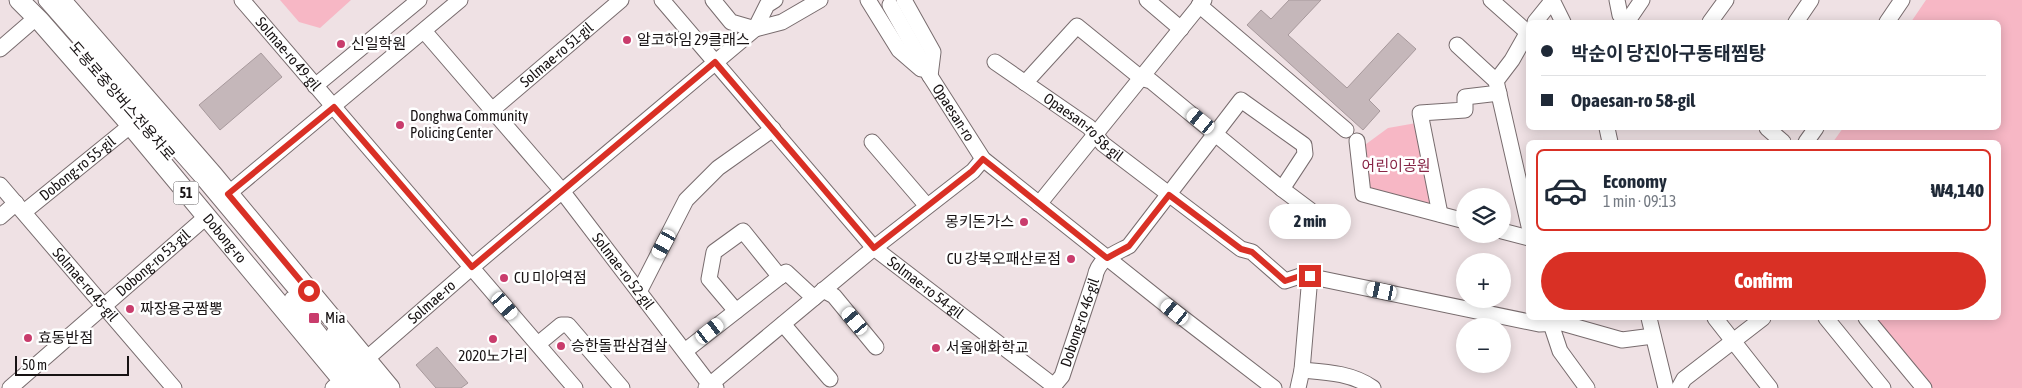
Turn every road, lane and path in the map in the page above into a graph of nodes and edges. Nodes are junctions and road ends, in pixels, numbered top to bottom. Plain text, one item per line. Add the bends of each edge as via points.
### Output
1 (19, 0) edge
2 (27, 0) edge
3 (46, 0) edge
4 (62, 0) edge
5 (242, 0) edge
6 (419, 0) edge
7 (460, 0) edge
8 (621, 0) edge
9 (662, 0) edge
10 (713, 0) edge
11 (775, 0) edge
12 (820, 0) edge
13 (868, 0) edge
14 (1147, 0) edge
15 (1491, 0) edge
16 (1552, 0) edge
17 (1617, 0) edge
18 (1642, 0) edge
19 (1726, 0) edge
20 (1811, 0) edge
21 (1902, 0) edge
22 (897, 3) edge
23 (1202, 3) edge
24 (36, 9) edge
25 (1536, 20) edge
26 (1562, 20) edge
27 (1624, 20) edge
28 (1627, 20) edge
29 (1711, 20) edge
30 (1797, 20) edge
31 (1888, 20) edge
32 (1526, 25) edge
33 (754, 29) junction
34 (1181, 29) junction
35 (61, 30) junction
36 (424, 31) junction
37 (1526, 35) edge
38 (1457, 45) dead end
39 (0, 49) edge
40 (81, 53) junction
41 (715, 62) junction
42 (995, 62) dead end
43 (930, 76) junction
44 (1141, 78) junction
45 (1025, 82) junction
46 (316, 86) junction
47 (1497, 87) junction
48 (334, 107) junction
49 (492, 110) junction
50 (130, 126) junction
51 (773, 129) junction
52 (1769, 130) edge
53 (1216, 134) junction
54 (1095, 135) junction
55 (1781, 140) edge
56 (872, 142) dead end
57 (146, 144) junction
58 (983, 159) junction
59 (0, 185) edge
60 (1282, 189) junction
61 (562, 191) junction
62 (228, 194) junction
63 (1169, 195) junction
64 (1039, 204) junction
65 (927, 206) junction
66 (20, 207) junction
67 (1310, 210) dead end
68 (1526, 213) edge
69 (1440, 214) junction
70 (0, 217) edge
71 (206, 217) junction
72 (1456, 218) edge
73 (1511, 233) edge
74 (222, 236) junction
75 (1526, 237) edge
76 (874, 248) junction
77 (1107, 258) junction
78 (265, 266) junction
79 (472, 267) junction
80 (1310, 276) junction
81 (780, 277) junction
82 (276, 279) junction
83 (639, 292) junction
84 (819, 294) junction
85 (105, 306) junction
86 (736, 311) junction
87 (1650, 320) edge
88 (1717, 320) edge
89 (1761, 320) edge
90 (1828, 320) edge
91 (1868, 320) edge
92 (1550, 321) edge
93 (783, 324) junction
94 (1654, 336) junction
95 (1734, 342) junction
96 (314, 344) junction
97 (538, 344) junction
98 (876, 346) dead end
99 (685, 352) junction
100 (1302, 370) junction
101 (350, 376) edge
102 (830, 380) dead end
103 (170, 387) edge
104 (711, 387) edge
105 (1053, 387) edge
106 (10, 388) edge
107 (362, 388) edge
108 (375, 388) edge
109 (390, 388) edge
110 (575, 388) edge
111 (622, 388) edge
112 (1274, 388) edge
113 (1298, 388) edge
114 (1373, 388) edge
115 (1587, 388) edge
116 (1666, 388) edge
117 (1679, 388) edge
118 (1770, 388) edge
119 (1883, 388) edge
120 (1924, 388) edge

1 - 24 main road, Dobong-ro / 51
2 - 35 street
3 - 101 street via 333,333
4 - 62 main road, Dobong-ro / 51
5 - 46 street, Solmae-ro 49-gil
6 - 46 street
7 - 36 street
8 - 49 street, Solmae-ro 51-gil
9 - 41 street
10 - 33 street via 731,22
11 - 33 street, Solmae-ro via 767,5
12 - 33 street, Solmae-ro via 782,22
13 - 43 street via 899,50
14 - 34 street
15 - 32 street
16 - 25 street
16 - 26 street
17 - 27 street
18 - 28 street
19 - 29 street
20 - 30 street
21 - 31 street
22 - 43 street, Opaesan-ro
23 - 34 street
23 - 69 street via 1352,136 1363,194
24 - 35 street, 도봉로중앙버스전용차로
24 - 39 street
24 - 50 main road, Dobong-ro / 51
33 - 41 street, Solmae-ro
34 - 44 street
35 - 40 street, 도봉로중앙버스전용차로
36 - 48 street
36 - 49 street
37 - 47 street
38 - 47 street
40 - 57 street
40 - 78 street, 도봉로중앙버스전용차로
41 - 51 street, Solmae-ro 54-gil
41 - 61 street, Solmae-ro
42 - 45 street, Opaesan-ro 58-gil
43 - 58 street, Opaesan-ro
44 - 45 street via 1076,26
44 - 53 street via 1151,81
44 - 54 street
45 - 54 street, Opaesan-ro 58-gil
46 - 48 street, Solmae-ro 49-gil
47 - 68 street
47 - 69 street via 1465,97 1465,110 1420,113
48 - 62 street
48 - 79 street, Solmae-ro 49-gil
49 - 61 street
50 - 57 main road, Dobong-ro / 51
50 - 66 street, Dobong-ro 55-gil
51 - 76 street, Solmae-ro 54-gil
51 - 83 street via 718,168 686,200
52 - 55 street
53 - 60 street
53 - 60 street via 1242,100 1304,145 1305,154
53 - 63 street
54 - 63 street, Opaesan-ro 58-gil
54 - 64 street
56 - 65 street
57 - 71 main road, Dobong-ro / 51
58 - 64 street, Opaesan-ro
58 - 65 street
59 - 66 street, Solmae-ro 45-gil
60 - 67 street
61 - 79 street, Solmae-ro
61 - 83 street, Solmae-ro 52-gil
62 - 101 main road, Dobong-ro / 51
63 - 77 street via 1129,246
63 - 80 street, Opaesan-ro 58-gil via 1241,249 1252,252 1285,281
64 - 77 street, Opaesan-ro
65 - 76 street
66 - 70 street, Dobong-ro 55-gil
66 - 85 street, Solmae-ro 45-gil
69 - 72 street
71 - 74 main road, Dobong-ro / 51
71 - 85 street, Dobong-ro 53-gil
73 - 75 street
74 - 78 street
74 - 96 main road, Dobong-ro / 51
76 - 84 street
76 - 105 street, Solmae-ro 54-gil
77 - 105 street, Dobong-ro 46-gil via 1097,267 1062,376
77 - 112 street, Opaesan-ro
78 - 82 street, 도봉로중앙버스전용차로
79 - 97 street, Solmae-ro 49-gil
79 - 101 street, Solmae-ro
80 - 92 street via 1515,320 1539,324
80 - 100 street
81 - 84 street via 786,272
81 - 86 street
81 - 86 street via 743,231 714,252 709,279
82 - 96 street
82 - 101 street, 도봉로중앙버스전용차로
83 - 99 street, Solmae-ro 52-gil
84 - 93 street
84 - 98 street via 834,296
85 - 103 street, Solmae-ro 45-gil
85 - 106 street, Dobong-ro 53-gil
86 - 99 street
87 - 94 street
88 - 95 street
89 - 95 street
90 - 119 street
91 - 120 street
92 - 94 street via 1622,340
92 - 115 street via 1560,350
93 - 102 street
93 - 104 street
94 - 116 street
95 - 117 street via 1684,379
95 - 118 street
96 - 101 main road, Dobong-ro / 51
97 - 110 street, Solmae-ro 49-gil
97 - 111 street via 560,325 568,326
99 - 104 street, Solmae-ro 52-gil
100 - 113 street
100 - 114 street via 1337,373
101 - 107 street, 도봉로중앙버스전용차로
101 - 108 street
101 - 109 main road, Dobong-ro / 51

